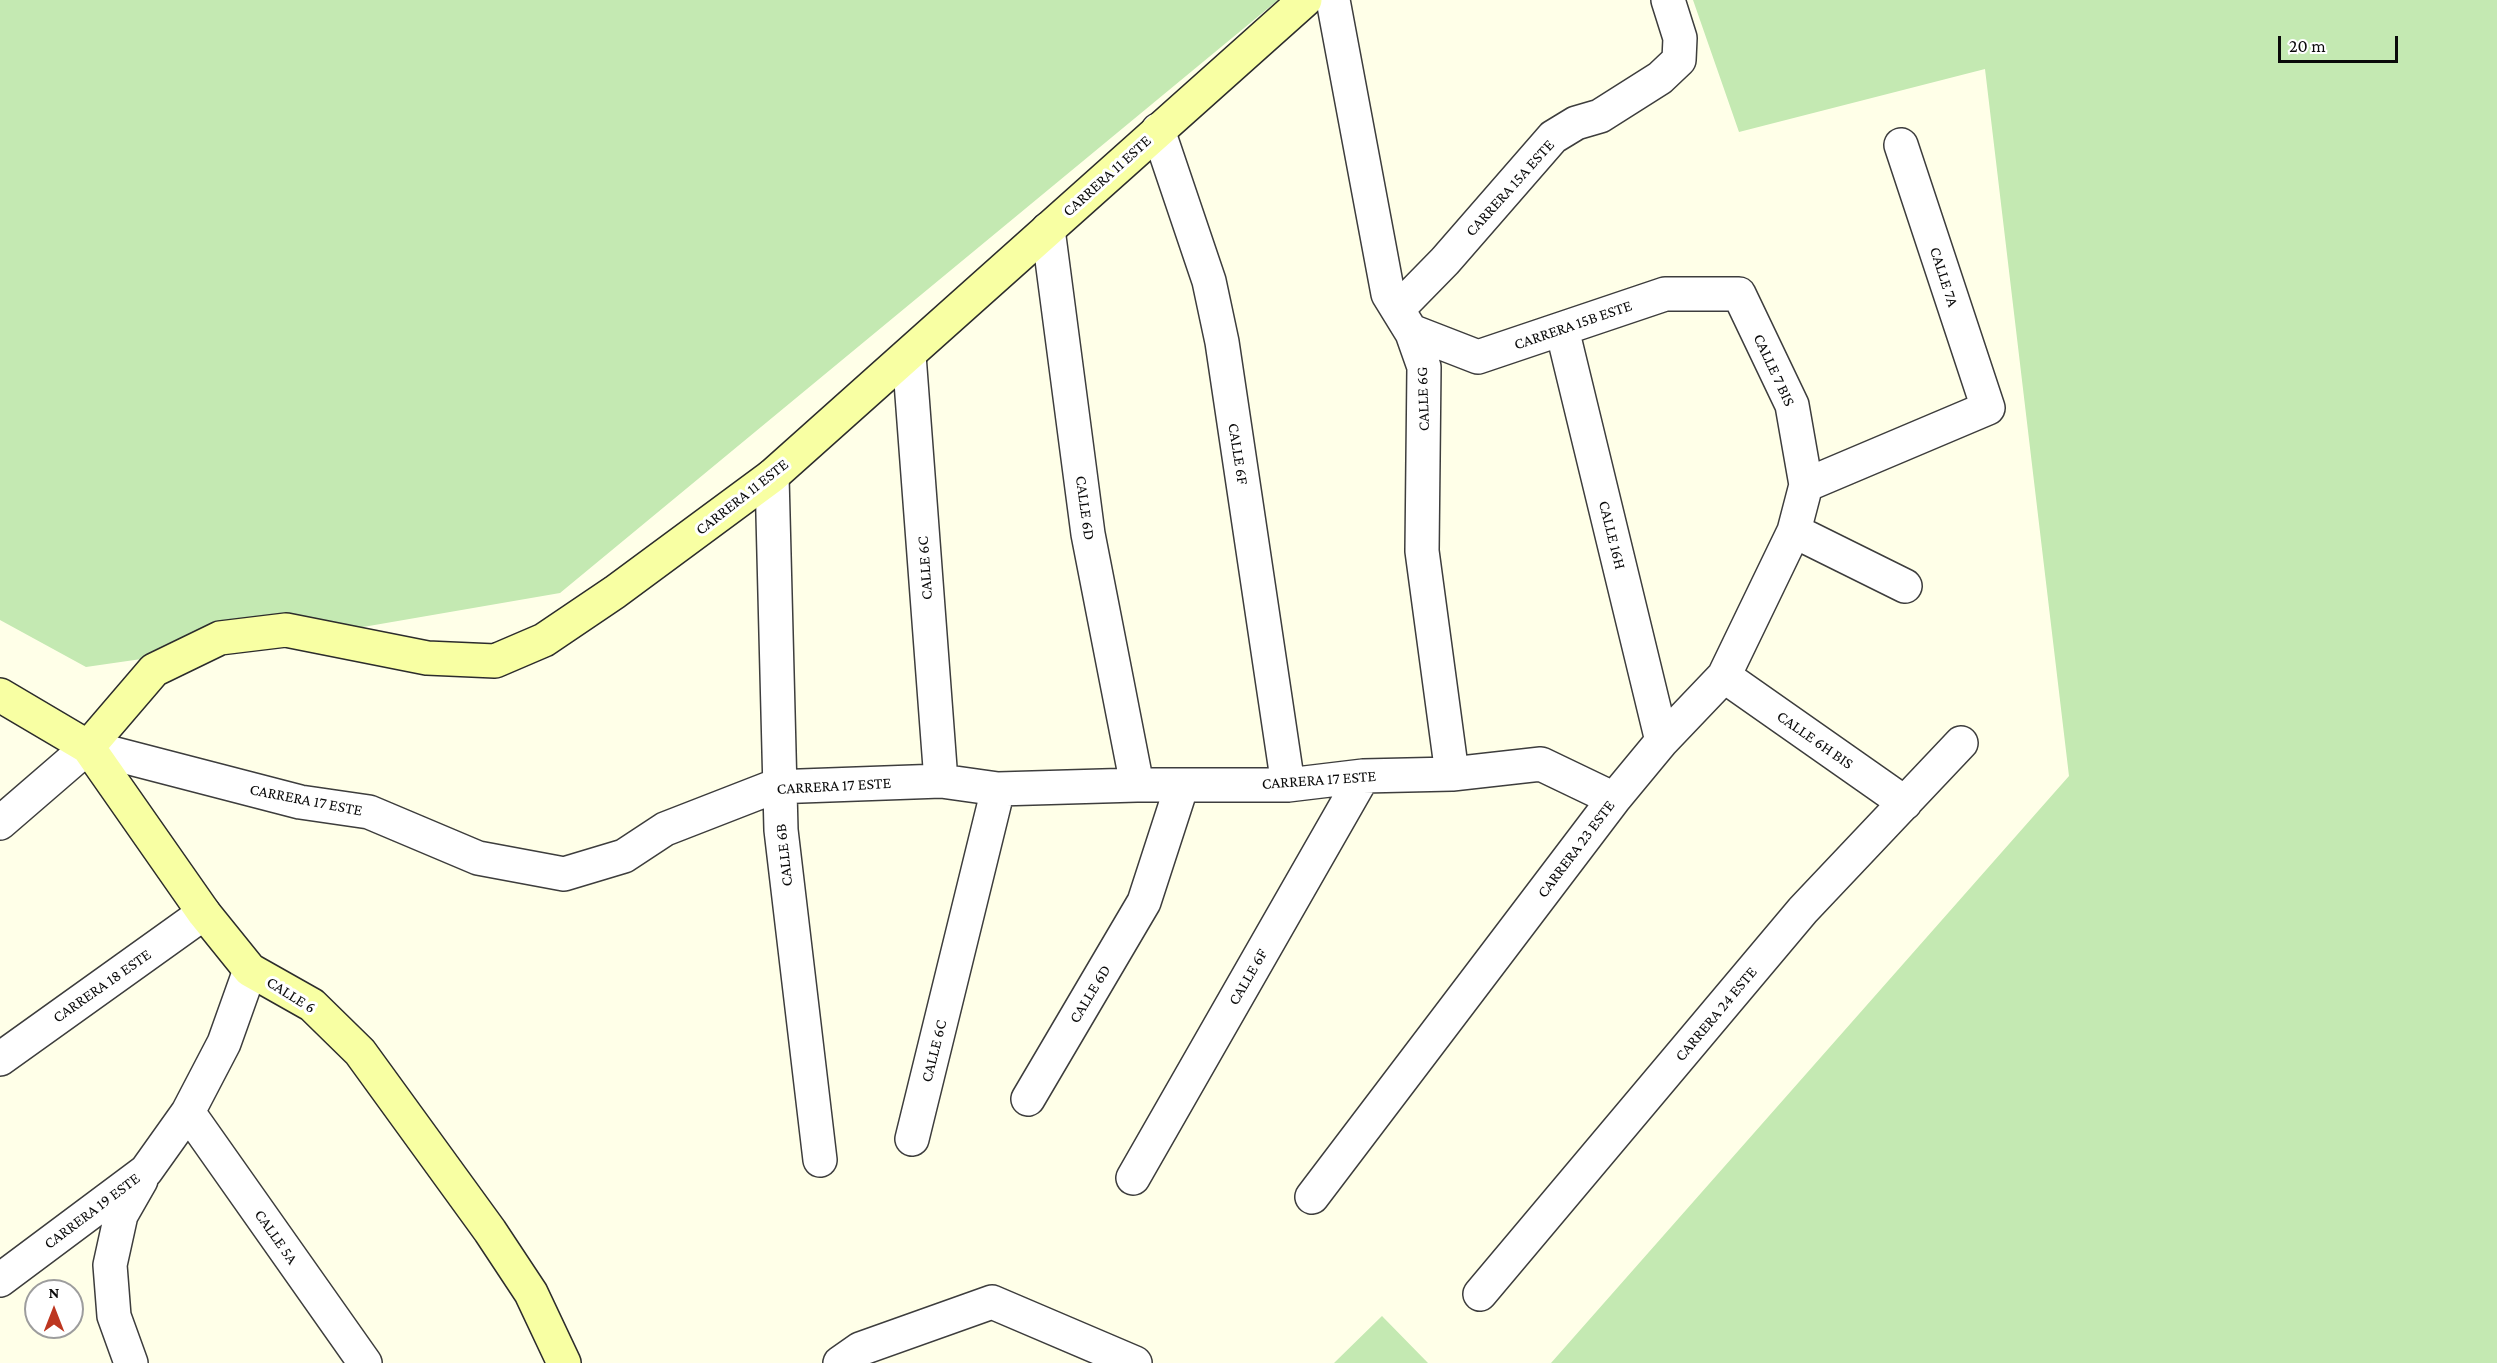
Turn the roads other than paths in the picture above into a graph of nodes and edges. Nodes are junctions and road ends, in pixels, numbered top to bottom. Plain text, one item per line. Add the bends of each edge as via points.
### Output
1 (1305, 0) edge
2 (1333, 0) edge
3 (1668, 0) edge
4 (1158, 130) junction
5 (1901, 145) dead end
6 (1047, 229) junction
7 (1739, 294) joint
8 (1404, 320) junction
9 (1562, 329) junction
10 (909, 355) junction
11 (772, 476) junction
12 (1806, 485) junction
13 (1794, 531) junction
14 (1905, 586) dead end
15 (1724, 676) junction
16 (0, 695) edge
17 (1662, 741) junction
18 (1961, 743) dead end
19 (88, 747) junction
20 (1452, 774) junction
21 (1363, 776) junction
22 (941, 781) junction
23 (1137, 785) junction
24 (1182, 785) junction
25 (1288, 785) junction
26 (779, 787) junction
27 (998, 789) junction
28 (1614, 799) junction
29 (1905, 803) junction
30 (0, 823) edge
31 (204, 913) junction
32 (250, 970) junction
33 (0, 1059) edge
34 (1028, 1099) dead end
35 (188, 1112) junction
36 (912, 1139) dead end
37 (820, 1160) dead end
38 (146, 1171) junction
39 (1133, 1178) dead end
40 (1312, 1197) dead end
41 (0, 1280) edge
42 (1480, 1294) dead end
43 (131, 1363) edge
44 (364, 1363) edge
45 (564, 1363) edge
46 (840, 1363) edge
47 (1134, 1363) edge

1 - 4 street, CARRERA 11 ESTE
2 - 8 street, CALLE 6G via 1388,294
3 - 8 street, CARRERA 15A ESTE via 1680,38 1679,60 1660,78 1600,116 1576,123 1553,137 1445,261
4 - 6 street, CARRERA 11 ESTE
4 - 25 street, CALLE 6F via 1209,281 1222,342
5 - 12 street, CALLE 7A via 1988,408
6 - 10 street, CARRERA 11 ESTE
6 - 23 street, CALLE 6D via 1088,534
7 - 9 street, CARRERA 15B ESTE via 1665,294
7 - 12 street, CALLE 7 BIS via 1792,405
8 - 9 street, CARRERA 15B ESTE via 1478,357
8 - 20 street, CALLE 6G via 1424,367 1422,551
9 - 17 street, CALLE 16H
10 - 11 street, CARRERA 11 ESTE
10 - 22 street, CALLE 6C
11 - 19 street, CARRERA 11 ESTE via 562,628 495,661 427,658 286,630 220,638 154,670
11 - 26 street, CALLE 6B
12 - 13 street, CARRERA 23 ESTE
13 - 14 street
13 - 15 street, CARRERA 23 ESTE
15 - 17 street, CARRERA 23 ESTE
15 - 29 street, CALLE 6H BIS
16 - 19 street, CALLE 6
17 - 28 street, CARRERA 23 ESTE
18 - 29 street, CARRERA 24 ESTE
19 - 26 street, CARRERA 17 ESTE via 300,802 369,812 478,858 564,874 624,856 665,829
19 - 30 street
19 - 31 street, CALLE 6
20 - 21 street, CARRERA 17 ESTE
20 - 28 street, CARRERA 17 ESTE via 1541,764
21 - 25 street, CARRERA 17 ESTE
21 - 39 street, CALLE 6F
22 - 26 street, CARRERA 17 ESTE
22 - 27 street, CARRERA 17 ESTE
23 - 24 street, CARRERA 17 ESTE
23 - 27 street, CARRERA 17 ESTE
24 - 25 street, CARRERA 17 ESTE
24 - 34 street, CALLE 6D via 1144,902
26 - 37 street, CALLE 6B
27 - 36 street, CALLE 6C
28 - 40 street, CARRERA 23 ESTE
29 - 42 street, CARRERA 24 ESTE via 1803,910
31 - 32 street, CALLE 6
31 - 33 street, CARRERA 18 ESTE
32 - 35 street, CARRERA 19 ESTE via 224,1043
32 - 45 street, CALLE 6 via 312,1005 360,1052 531,1293
35 - 38 street, CARRERA 19 ESTE
35 - 44 street, CALLE 5A
38 - 41 street, CARRERA 19 ESTE
38 - 43 street via 121,1215 110,1265 114,1316
46 - 47 street via 860,1349 992,1302

